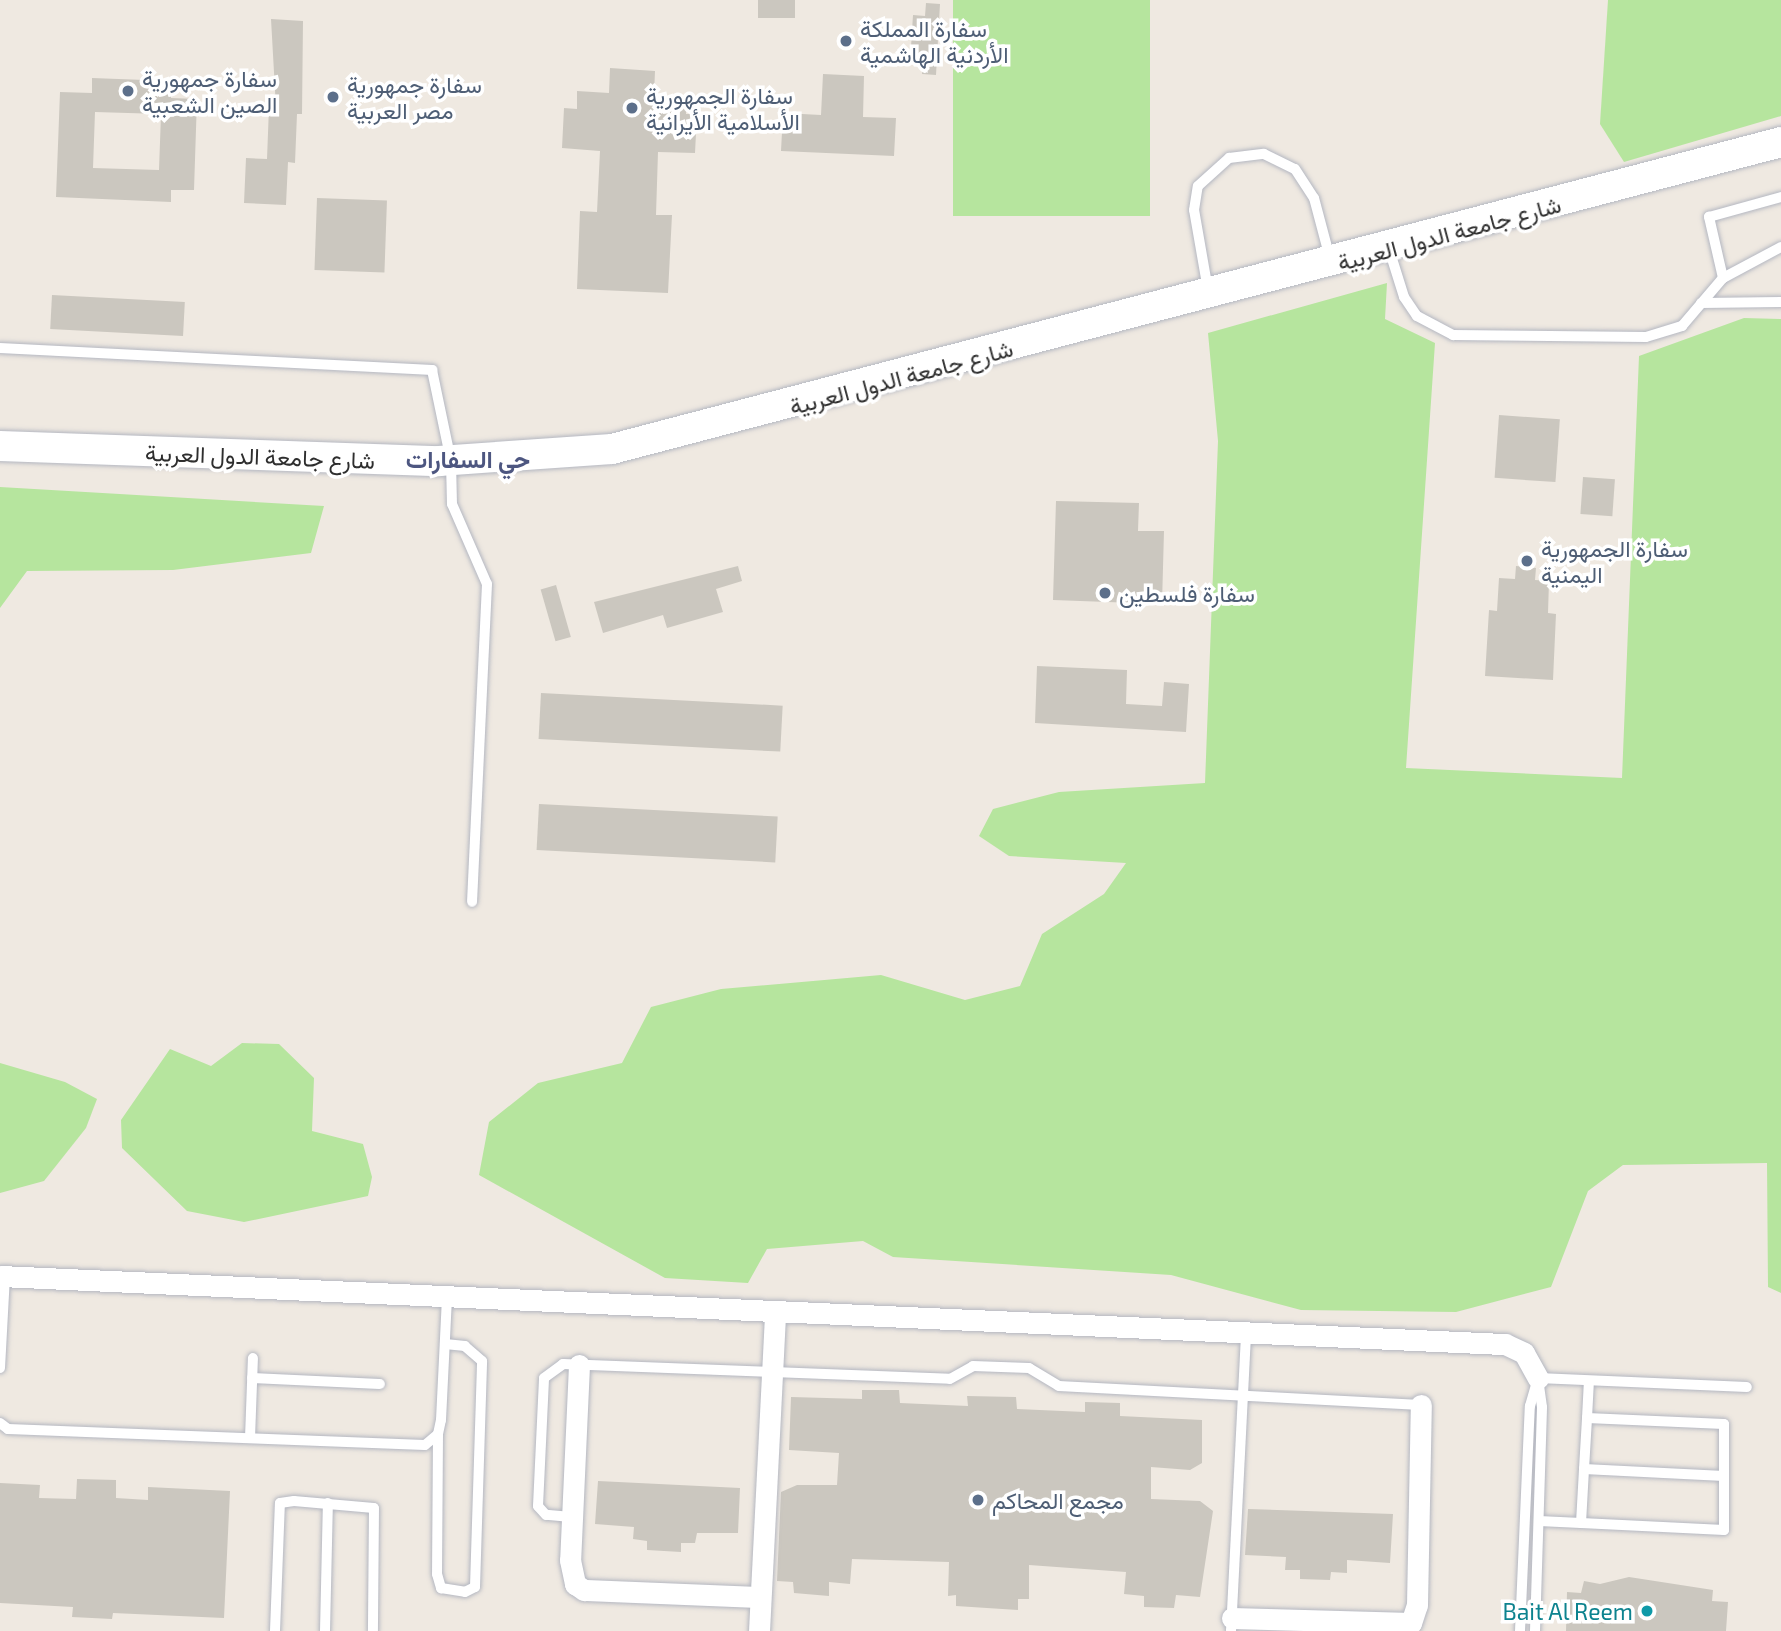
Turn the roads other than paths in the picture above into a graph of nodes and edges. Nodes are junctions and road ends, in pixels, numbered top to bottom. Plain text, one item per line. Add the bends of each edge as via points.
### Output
1 (1781, 142) edge
2 (1781, 197) edge
3 (1781, 247) edge
4 (1390, 249) junction
5 (1331, 264) junction
6 (1723, 278) junction
7 (1210, 296) junction
8 (1781, 302) edge
9 (1702, 303) junction
10 (0, 348) edge
11 (0, 446) edge
12 (451, 461) junction
13 (472, 902) dead end
14 (3, 1276) edge
15 (447, 1297) junction
16 (775, 1313) junction
17 (1246, 1334) junction
18 (445, 1344) junction
19 (253, 1359) dead end
20 (579, 1365) junction
21 (0, 1368) edge
22 (772, 1374) junction
23 (253, 1378) junction
24 (1538, 1378) junction
25 (1589, 1381) junction
26 (380, 1384) dead end
27 (1746, 1387) dead end
28 (1243, 1398) junction
29 (1421, 1405) joint
30 (1587, 1418) junction
31 (0, 1423) edge
32 (438, 1434) junction
33 (250, 1438) junction
34 (1584, 1469) junction
35 (1724, 1476) junction
36 (328, 1503) junction
37 (571, 1517) junction
38 (1539, 1521) junction
39 (1581, 1523) junction
40 (760, 1597) junction
41 (1231, 1625) edge
42 (275, 1631) edge
43 (324, 1631) edge
44 (373, 1631) edge
45 (759, 1631) edge
46 (1520, 1631) edge
47 (1535, 1631) edge

1 - 4 street, شارع جامعة الدول العربية
2 - 6 lane via 1709,217
3 - 6 lane
4 - 5 street, شارع جامعة الدول العربية
4 - 9 lane via 1404,297 1417,316 1453,335 1646,337 1682,326
5 - 7 street, شارع جامعة الدول العربية
5 - 7 lane via 1314,198 1295,169 1264,154 1229,158 1198,187 1194,210
6 - 9 lane
7 - 12 street, شارع جامعة الدول العربية via 661,440 550,456
8 - 9 lane
10 - 12 lane via 432,370
11 - 12 street, شارع جامعة الدول العربية
12 - 13 lane via 452,504 487,584
14 - 15 street
14 - 21 lane
15 - 16 street
15 - 18 lane
16 - 17 street
16 - 22 street
17 - 24 street via 1505,1344 1524,1353
17 - 28 lane
18 - 32 lane
18 - 32 lane via 465,1346 482,1361 475,1587 465,1592 442,1588 437,1574
19 - 23 lane
20 - 22 lane
20 - 37 street
20 - 37 lane via 550,1369 543,1391 538,1506 547,1516
22 - 28 lane via 950,1378 974,1366 1029,1368 1059,1386
22 - 40 street
23 - 26 lane
23 - 33 lane
24 - 25 lane
24 - 38 lane
24 - 46 lane via 1530,1406
25 - 27 lane
25 - 30 lane
28 - 29 lane
28 - 41 lane
29 - 41 street via 1417,1605 1411,1623
30 - 34 lane
30 - 35 lane via 1724,1424
31 - 33 lane via 8,1429
32 - 33 lane via 425,1445
34 - 35 lane
34 - 39 lane
35 - 39 lane via 1724,1530
36 - 42 lane via 280,1503
36 - 43 lane
36 - 44 lane via 369,1505 377,1514
37 - 40 street via 570,1574 584,1590
38 - 39 lane
38 - 47 lane
40 - 45 street

